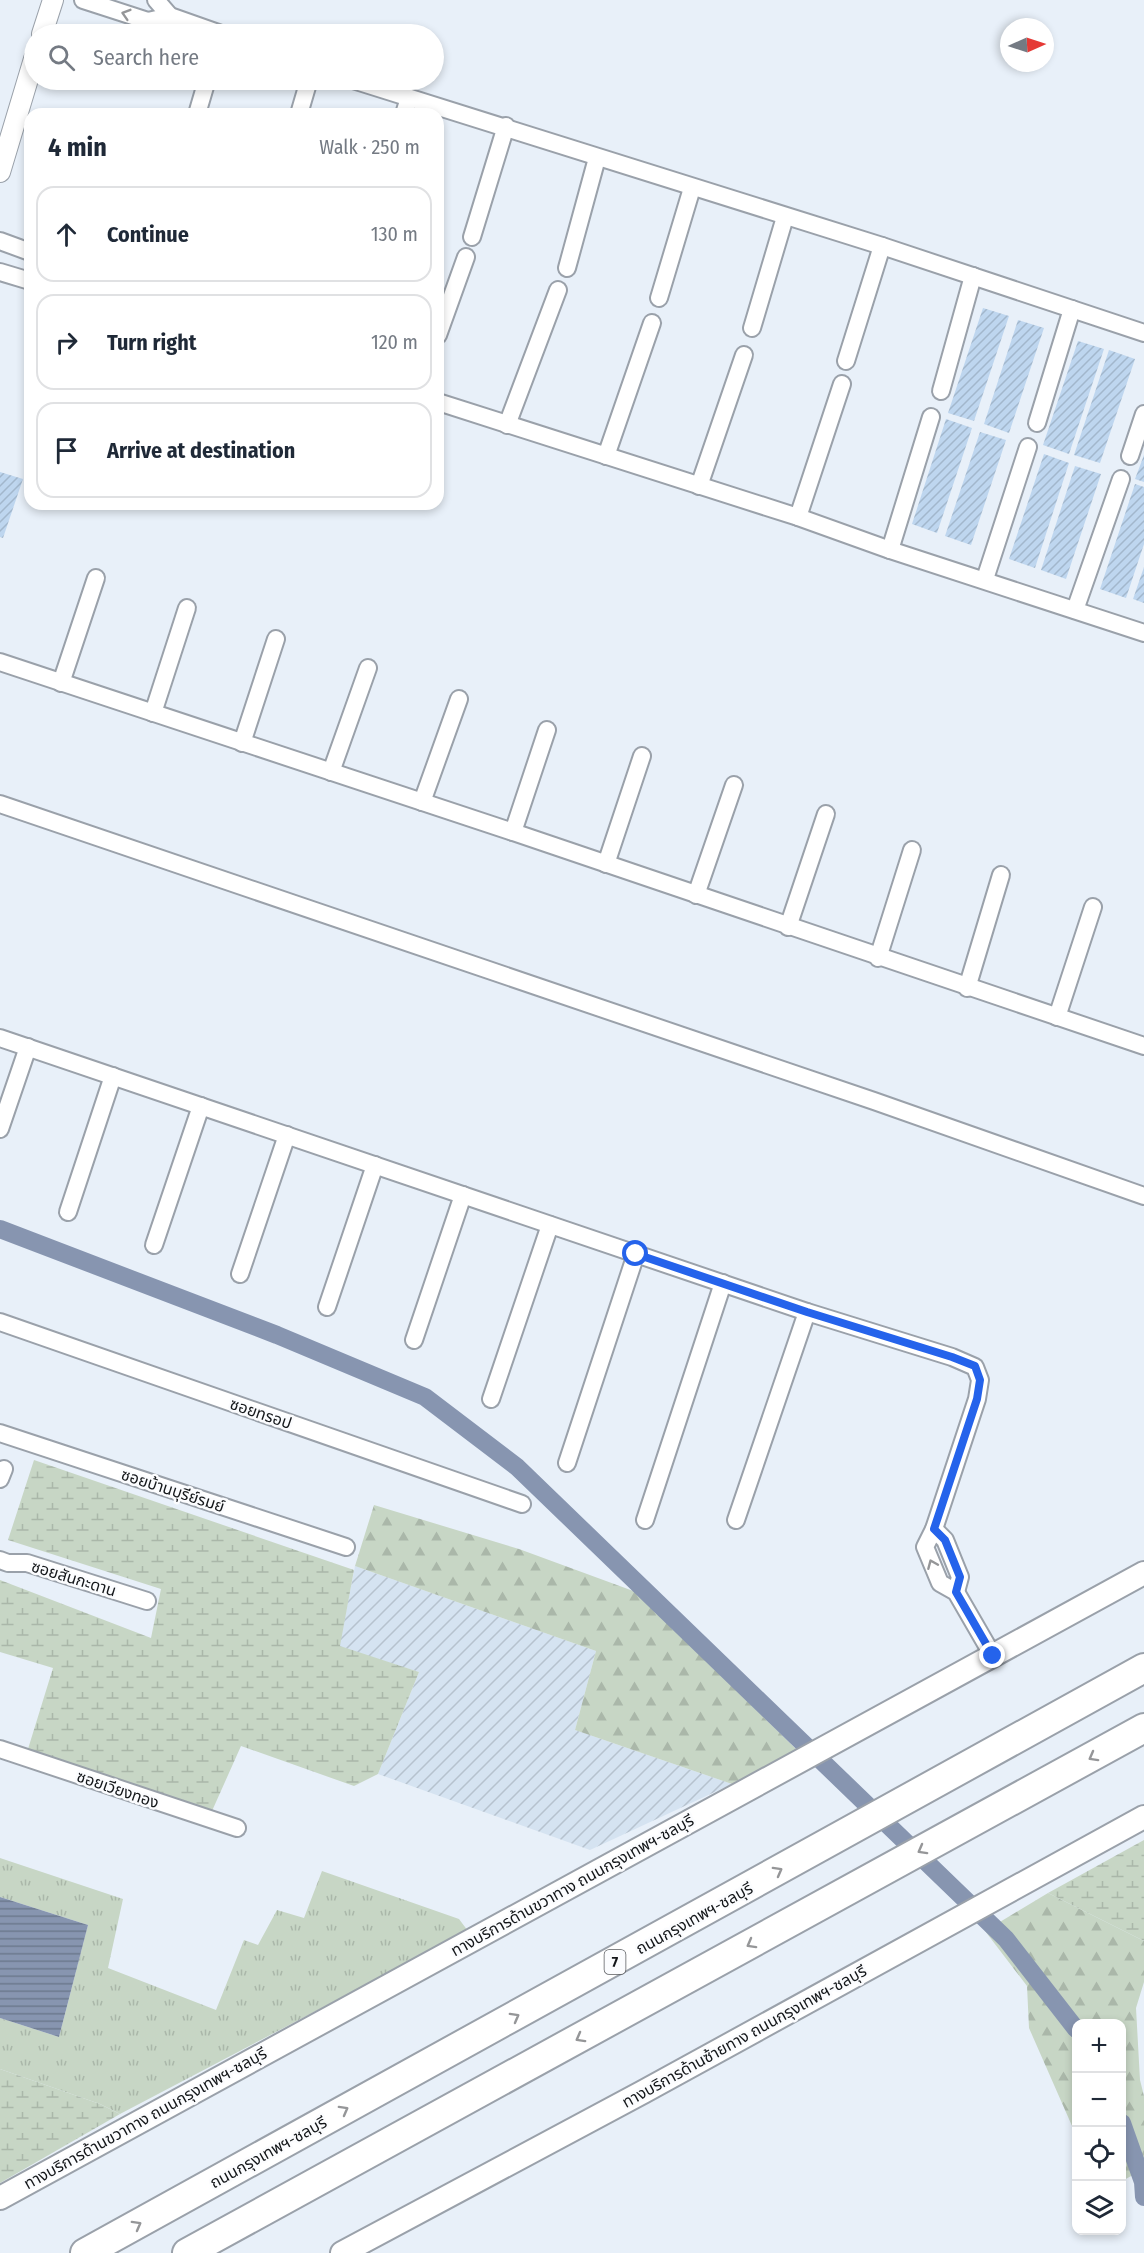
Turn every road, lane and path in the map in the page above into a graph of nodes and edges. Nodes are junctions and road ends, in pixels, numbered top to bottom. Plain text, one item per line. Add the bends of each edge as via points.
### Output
1 (53, 0) edge
2 (83, 0) edge
3 (156, 0) edge
4 (170, 16) junction
5 (45, 24) edge
6 (192, 24) edge
7 (25, 90) edge
8 (204, 90) edge
9 (306, 90) edge
10 (374, 90) edge
11 (407, 106) edge
12 (199, 108) edge
13 (301, 108) edge
14 (444, 113) edge
15 (506, 126) junction
16 (597, 158) junction
17 (0, 172) edge
18 (692, 188) junction
19 (785, 217) junction
20 (472, 237) dead end
21 (0, 241) edge
22 (882, 246) junction
23 (24, 250) edge
24 (466, 257) dead end
25 (567, 268) dead end
26 (0, 272) edge
27 (973, 276) junction
28 (24, 279) edge
29 (558, 290) dead end
30 (659, 298) dead end
31 (1072, 309) junction
32 (444, 318) edge
33 (652, 323) dead end
34 (752, 328) dead end
35 (1144, 333) edge
36 (744, 355) dead end
37 (846, 360) dead end
38 (842, 384) dead end
39 (941, 391) dead end
40 (444, 404) edge
41 (1144, 414) edge
42 (931, 417) dead end
43 (1037, 423) dead end
44 (507, 425) junction
45 (1028, 447) dead end
46 (606, 456) junction
47 (1130, 456) dead end
48 (1121, 479) dead end
49 (699, 486) junction
50 (798, 517) junction
51 (890, 550) junction
52 (96, 578) dead end
53 (985, 579) junction
54 (187, 608) dead end
55 (1075, 610) junction
56 (1144, 633) edge
57 (276, 639) dead end
58 (0, 662) edge
59 (368, 668) dead end
60 (61, 682) junction
61 (459, 699) dead end
62 (153, 713) junction
63 (547, 730) dead end
64 (242, 743) junction
65 (642, 756) dead end
66 (331, 772) junction
67 (734, 785) dead end
68 (422, 802) junction
69 (0, 804) edge
70 (826, 814) dead end
71 (513, 832) junction
72 (912, 850) dead end
73 (606, 864) junction
74 (1001, 875) dead end
75 (696, 895) junction
76 (1092, 907) dead end
77 (788, 927) junction
78 (878, 957) junction
79 (968, 987) junction
80 (1057, 1017) junction
81 (0, 1038) edge
82 (1144, 1046) edge
83 (28, 1047) junction
84 (112, 1076) junction
85 (201, 1106) junction
86 (0, 1129) edge
87 (287, 1135) junction
88 (375, 1166) junction
89 (463, 1195) junction
90 (1144, 1196) edge
91 (69, 1212) dead end
92 (549, 1225) junction
93 (154, 1245) dead end
94 (636, 1254) junction
95 (240, 1274) dead end
96 (723, 1283) junction
97 (327, 1307) dead end
98 (807, 1312) junction
99 (0, 1322) edge
100 (414, 1340) dead end
101 (491, 1399) dead end
102 (0, 1433) edge
103 (567, 1462) dead end
104 (522, 1504) dead end
105 (645, 1520) dead end
106 (736, 1521) dead end
107 (346, 1547) dead end
108 (0, 1560) edge
109 (1144, 1573) edge
110 (147, 1601) dead end
111 (993, 1656) junction
112 (1144, 1668) edge
113 (1144, 1728) edge
114 (0, 1749) edge
115 (1144, 1817) edge
116 (237, 1828) dead end
117 (0, 2198) edge
118 (86, 2253) edge
119 (187, 2253) edge
120 (342, 2253) edge

1 - 5 street
4 -> 2 street via 148,21
3 - 4 street
4 - 6 street
7 - 17 street
8 - 12 street
9 - 13 street
10 - 11 street
14 - 15 street
15 - 16 street
15 - 20 street
16 - 18 street
16 - 25 street
18 - 19 street
18 - 30 street
19 - 22 street
19 - 34 street
21 - 23 street
22 - 27 street
22 - 37 street
24 - 32 street
26 - 28 street
27 - 31 street
27 - 39 street
29 - 44 street
31 - 35 street
31 - 43 street
33 - 46 street
36 - 49 street
38 - 50 street
40 - 44 street
41 - 47 street
42 - 51 street
44 - 46 street
45 - 53 street
46 - 49 street
48 - 55 street
49 - 50 street
50 - 51 street
51 - 53 street
52 - 60 street
53 - 55 street
54 - 62 street
55 - 56 street
57 - 64 street
58 - 60 street
59 - 66 street
60 - 62 street
61 - 68 street
62 - 64 street
63 - 71 street
64 - 66 street
65 - 73 street
66 - 68 street
67 - 75 street
68 - 71 street
69 - 90 street
70 - 77 street
71 - 73 street
72 - 78 street
73 - 75 street
74 - 79 street
75 - 77 street
76 - 80 street
77 - 78 street
78 - 79 street
79 - 80 street
80 - 82 street
81 - 83 street
83 - 84 street
83 - 86 street
84 - 85 street
84 - 91 street
85 - 87 street
85 - 93 street
87 - 88 street
87 - 95 street
88 - 89 street
88 - 97 street
89 - 92 street
89 - 100 street
92 - 94 street
92 - 101 street
94 - 96 street
94 - 103 street
96 - 98 street
96 - 105 street
98 - 106 street
98 - 111 street via 975,1366 980,1380 977,1399 934,1529 945,1540 960,1577 956,1592
99 - 104 street, ซอยทรอป
102 - 107 street, ซอยบ้านบุรีย์รมย์
108 - 110 street, ซอยสันกะดาน via 27,1563
109 - 111 main road, ทางบริการด้านขวาทาง ถนนกรุงเทพฯ-ชลบุรี
111 - 117 main road, ทางบริการด้านขวาทาง ถนนกรุงเทพฯ-ชลบุรี
118 -> 112 highway, ถนนกรุงเทพฯ-ชลบุรี / 7
113 -> 119 highway
114 - 116 street, ซอยเวียงทอง
115 - 120 main road, ทางบริการด้านซ้ายทาง ถนนกรุงเทพฯ-ชลบุรี

